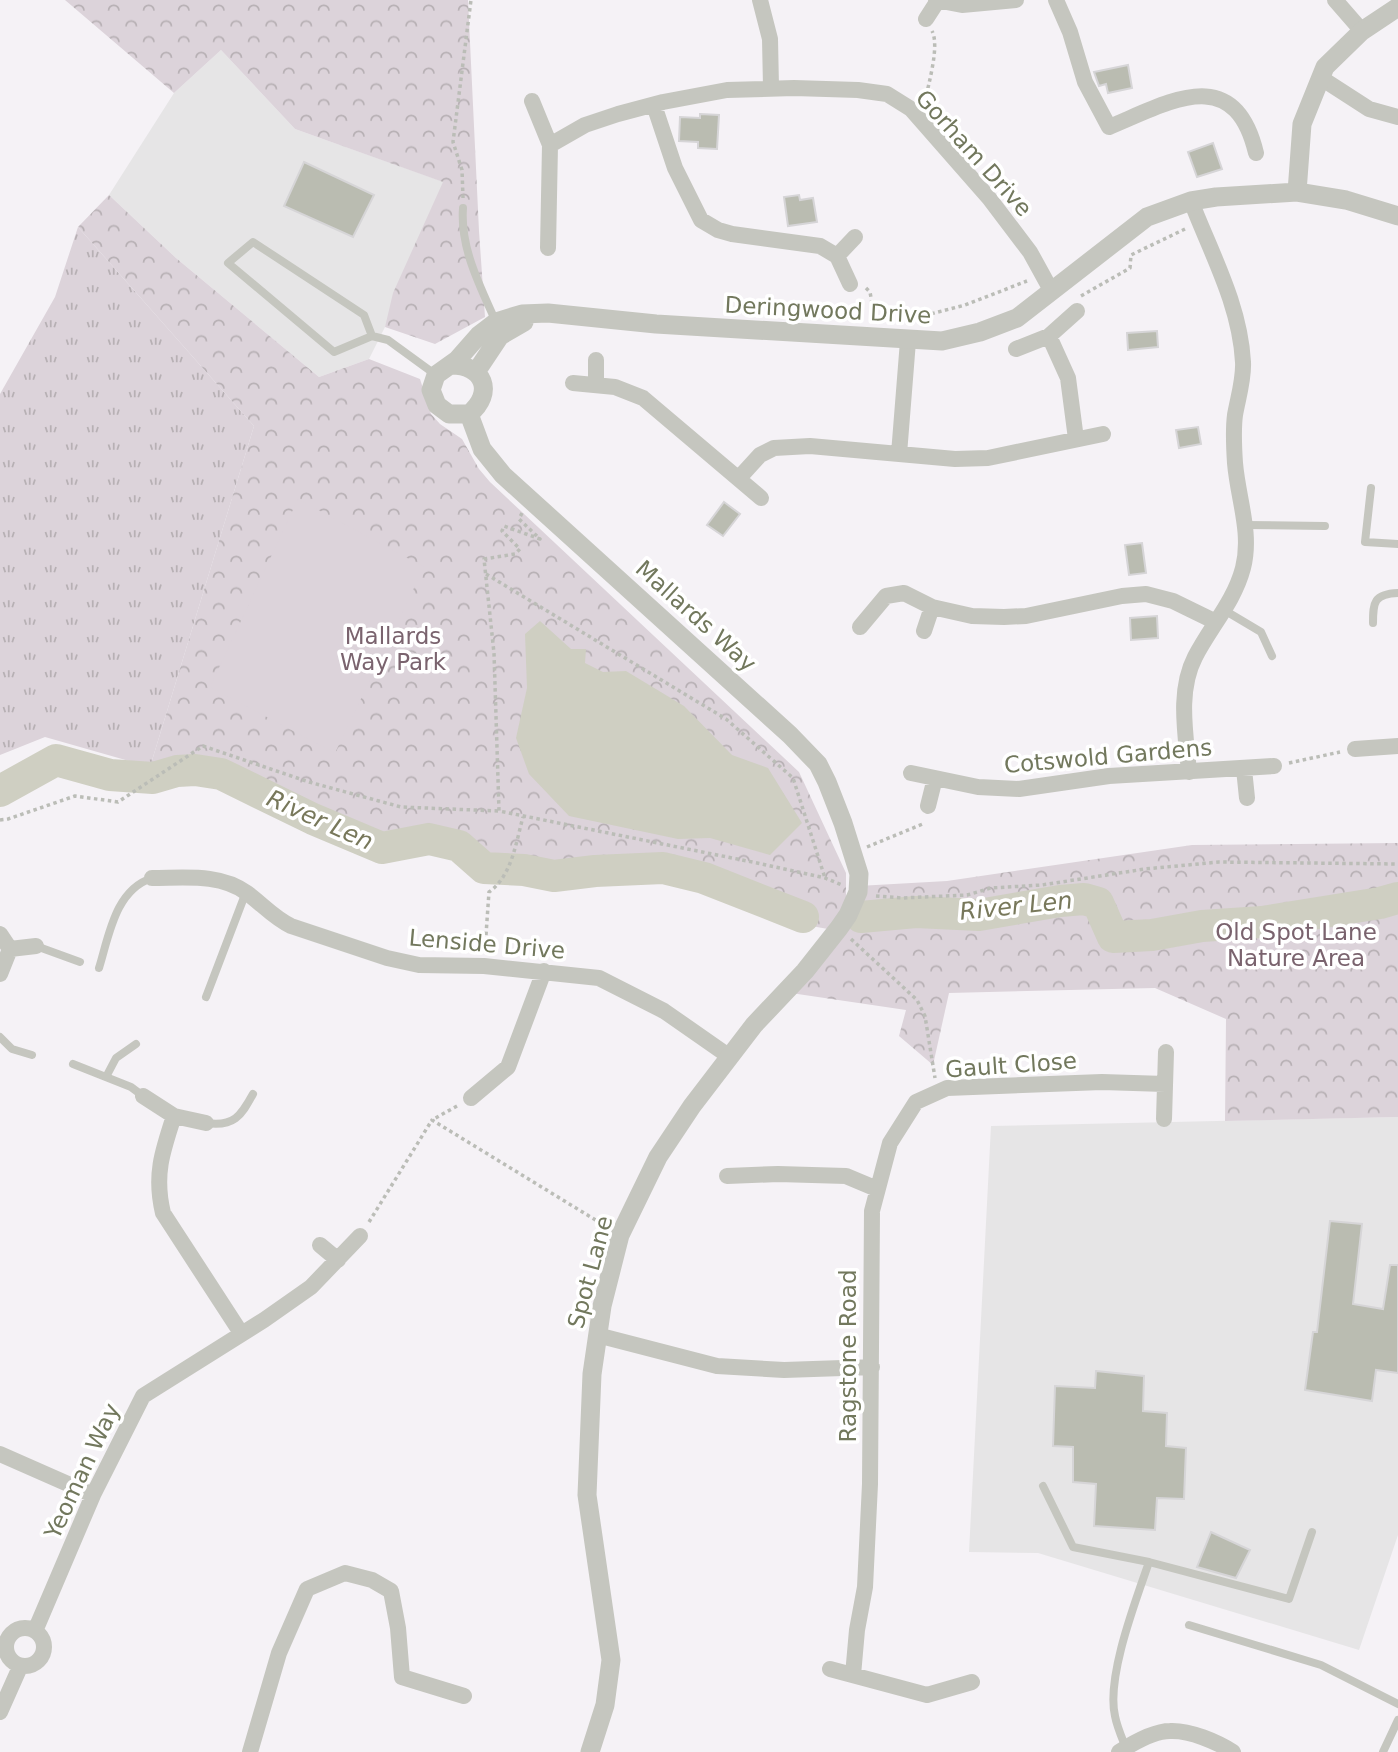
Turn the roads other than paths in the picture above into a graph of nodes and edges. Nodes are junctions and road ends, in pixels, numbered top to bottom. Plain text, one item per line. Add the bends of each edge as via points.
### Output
1 (760, 0) edge
2 (1016, 0) edge
3 (1056, 0) edge
4 (1335, 0) edge
5 (936, 1) edge
6 (1398, 7) edge
7 (926, 19) road end
8 (1362, 30) junction
9 (1321, 78) junction
10 (771, 87) junction
11 (532, 101) dead end
12 (654, 105) junction
13 (1398, 117) edge
14 (550, 145) junction
15 (1256, 153) dead end
16 (1297, 192) junction
17 (1191, 201) junction
18 (463, 208) road end
19 (1398, 216) edge
20 (855, 237) dead end
21 (548, 248) dead end
22 (837, 256) junction
23 (850, 284) road end
24 (1052, 292) junction
25 (1077, 311) road end
26 (548, 313) junction
27 (496, 322) junction
28 (372, 336) junction
29 (1049, 336) junction
30 (908, 341) junction
31 (1016, 349) dead end
32 (596, 360) dead end
33 (443, 370) junction
34 (476, 372) junction
35 (573, 383) dead end
36 (596, 384) junction
37 (469, 415) junction
38 (1103, 434) dead end
39 (1076, 439) junction
40 (899, 454) junction
41 (738, 478) junction
42 (1371, 488) dead end
43 (761, 498) dead end
44 (1245, 525) junction
45 (1325, 526) dead end
46 (1398, 544) edge
47 (1398, 593) edge
48 (932, 607) junction
49 (1220, 616) junction
50 (1373, 624) dead end
51 (860, 627) dead end
52 (925, 631) dead end
53 (1272, 656) dead end
54 (1398, 746) edge
55 (1355, 749) road end
56 (1274, 766) road end
57 (1244, 769) junction
58 (1189, 772) junction
59 (911, 773) dead end
60 (935, 778) junction
61 (1247, 798) dead end
62 (928, 806) road end
63 (152, 878) joint
64 (858, 883) joint
65 (246, 892) junction
66 (0, 934) edge
67 (36, 946) joint
68 (10, 949) junction
69 (80, 962) dead end
70 (99, 968) dead end
71 (544, 971) junction
72 (0, 974) edge
73 (206, 997) dead end
74 (0, 1037) edge
75 (136, 1044) dead end
76 (1166, 1052) dead end
77 (32, 1055) dead end
78 (730, 1058) junction
79 (73, 1063) dead end
80 (106, 1077) junction
81 (1165, 1084) junction
82 (253, 1094) dead end
83 (143, 1096) joint
84 (471, 1098) road end
85 (174, 1116) junction
86 (1164, 1119) dead end
87 (206, 1123) joint
88 (727, 1175) dead end
89 (877, 1189) junction
90 (360, 1236) road end
91 (320, 1245) dead end
92 (338, 1260) junction
93 (241, 1333) junction
94 (597, 1335) junction
95 (872, 1367) junction
96 (0, 1454) edge
97 (1043, 1486) dead end
98 (93, 1495) junction
99 (1312, 1532) dead end
100 (1149, 1562) junction
101 (1189, 1625) dead end
102 (35, 1630) junction
103 (20, 1667) junction
104 (830, 1669) dead end
105 (386, 1672) dead end
106 (853, 1675) junction
107 (402, 1678) junction
108 (972, 1682) dead end
109 (464, 1696) dead end
110 (1398, 1704) edge
111 (0, 1712) edge
112 (1398, 1720) edge
113 (1123, 1750) edge
114 (250, 1752) edge
115 (590, 1752) edge
116 (1233, 1752) edge
117 (1383, 1752) edge

1 - 10 street via 770,38
2 - 5 street via 962,5
3 - 15 street via 1102,131 1188,96 1208,96 1235,109 1245,121
4 - 8 street
5 - 7 street
6 - 8 street
8 - 9 street via 1325,67
9 - 13 street via 1369,108
9 - 16 street via 1302,124
10 - 12 street, Gorham Drive via 727,90
10 - 24 street, Gorham Drive via 887,94 911,109 989,198 1030,252
11 - 14 street
12 - 14 street, Gorham Drive via 585,125
12 - 22 street via 675,168 701,219 718,230 820,246
14 - 21 street
16 - 17 street, Deringwood Drive
16 - 19 street, Deringwood Drive via 1346,200
17 - 24 street, Deringwood Drive via 1147,216
17 - 44 street via 1232,302 1243,364 1235,453
18 - 27 lane via 462,226 472,267
20 - 22 street
22 - 23 street
24 - 30 street, Deringwood Drive via 1017,318 980,332 943,341
25 - 29 street
26 - 27 street, Deringwood Drive
26 - 30 street, Deringwood Drive
26 - 34 street, Deringwood Drive via 500,336
27 - 33 street, Deringwood Drive
28 - 28 lane via 334,352 228,263 253,242 364,314
28 - 33 lane
29 - 31 street
29 - 39 street via 1068,378
30 - 40 street
32 - 36 street
33 - 34 street via 463,365
33 - 37 street via 431,390 437,405 449,414
34 - 37 street via 484,390
35 - 36 street
36 - 41 street via 643,398
37 - 64 street, Mallards Way via 482,449 503,475 818,764 843,823
38 - 39 street
39 - 40 street via 988,458
40 - 41 street via 810,446 774,448 760,455
41 - 43 street
42 - 46 lane via 1366,541
44 - 45 lane
44 - 49 street via 1243,567
47 - 50 lane via 1381,595 1375,601
48 - 49 street via 972,616 1026,616 1146,594
48 - 51 street via 904,593 886,596
48 - 52 street
49 - 53 lane via 1261,632
49 - 58 street via 1194,658 1184,690
54 - 55 street
56 - 57 street, Cotswold Gardens
57 - 58 street, Cotswold Gardens
57 - 61 street, Cotswold Gardens
58 - 60 street, Cotswold Gardens via 1109,776 1019,789
59 - 60 street, Cotswold Gardens
60 - 62 street
63 - 65 street, Lenside Drive via 209,879
63 - 70 lane via 131,891 117,911
64 - 78 street, Spot Lane via 839,928
65 - 71 street, Lenside Drive via 290,926 387,958 419,965
65 - 73 lane
66 - 68 street
67 - 68 street
67 - 69 lane
68 - 72 street
71 - 78 street, Lenside Drive via 599,978 636,995
71 - 84 street via 508,1067
74 - 77 lane via 12,1049
75 - 80 lane via 116,1058
76 - 81 street
78 - 94 street, Spot Lane via 658,1157 620,1235
79 - 80 lane
80 - 83 lane
81 - 86 street
81 - 89 street, Gault Close via 947,1088 916,1102 904,1119 890,1143
82 - 87 lane via 230,1122
83 - 85 street
85 - 87 street
85 - 93 street via 158,1177 163,1213
88 - 89 street via 846,1176
89 - 95 street, Ragstone Road via 872,1211
90 - 92 street, Yeoman Way
91 - 92 street
92 - 93 street, Yeoman Way via 311,1287
93 - 98 street, Yeoman Way via 143,1396
94 - 95 street via 717,1366 784,1370
94 - 115 street, Spot Lane via 587,1496 611,1660
95 - 106 street, Ragstone Road via 865,1587
96 - 98 street
97 - 100 lane via 1073,1548
98 - 102 street, Yeoman Way
99 - 100 lane via 1289,1599
100 - 113 lane via 1114,1687 1114,1715
101 - 110 lane via 1321,1665
102 - 103 street, Yeoman Way via 44,1651 30,1666
102 - 103 street via 16,1630 6,1642 10,1660
103 - 111 street, Yeoman Way
104 - 106 street
105 - 107 street
106 - 108 street via 927,1695
107 - 109 street
107 - 114 street via 391,1591 345,1573 307,1590 279,1653
112 - 117 lane
113 - 116 street via 1170,1731 1198,1736

